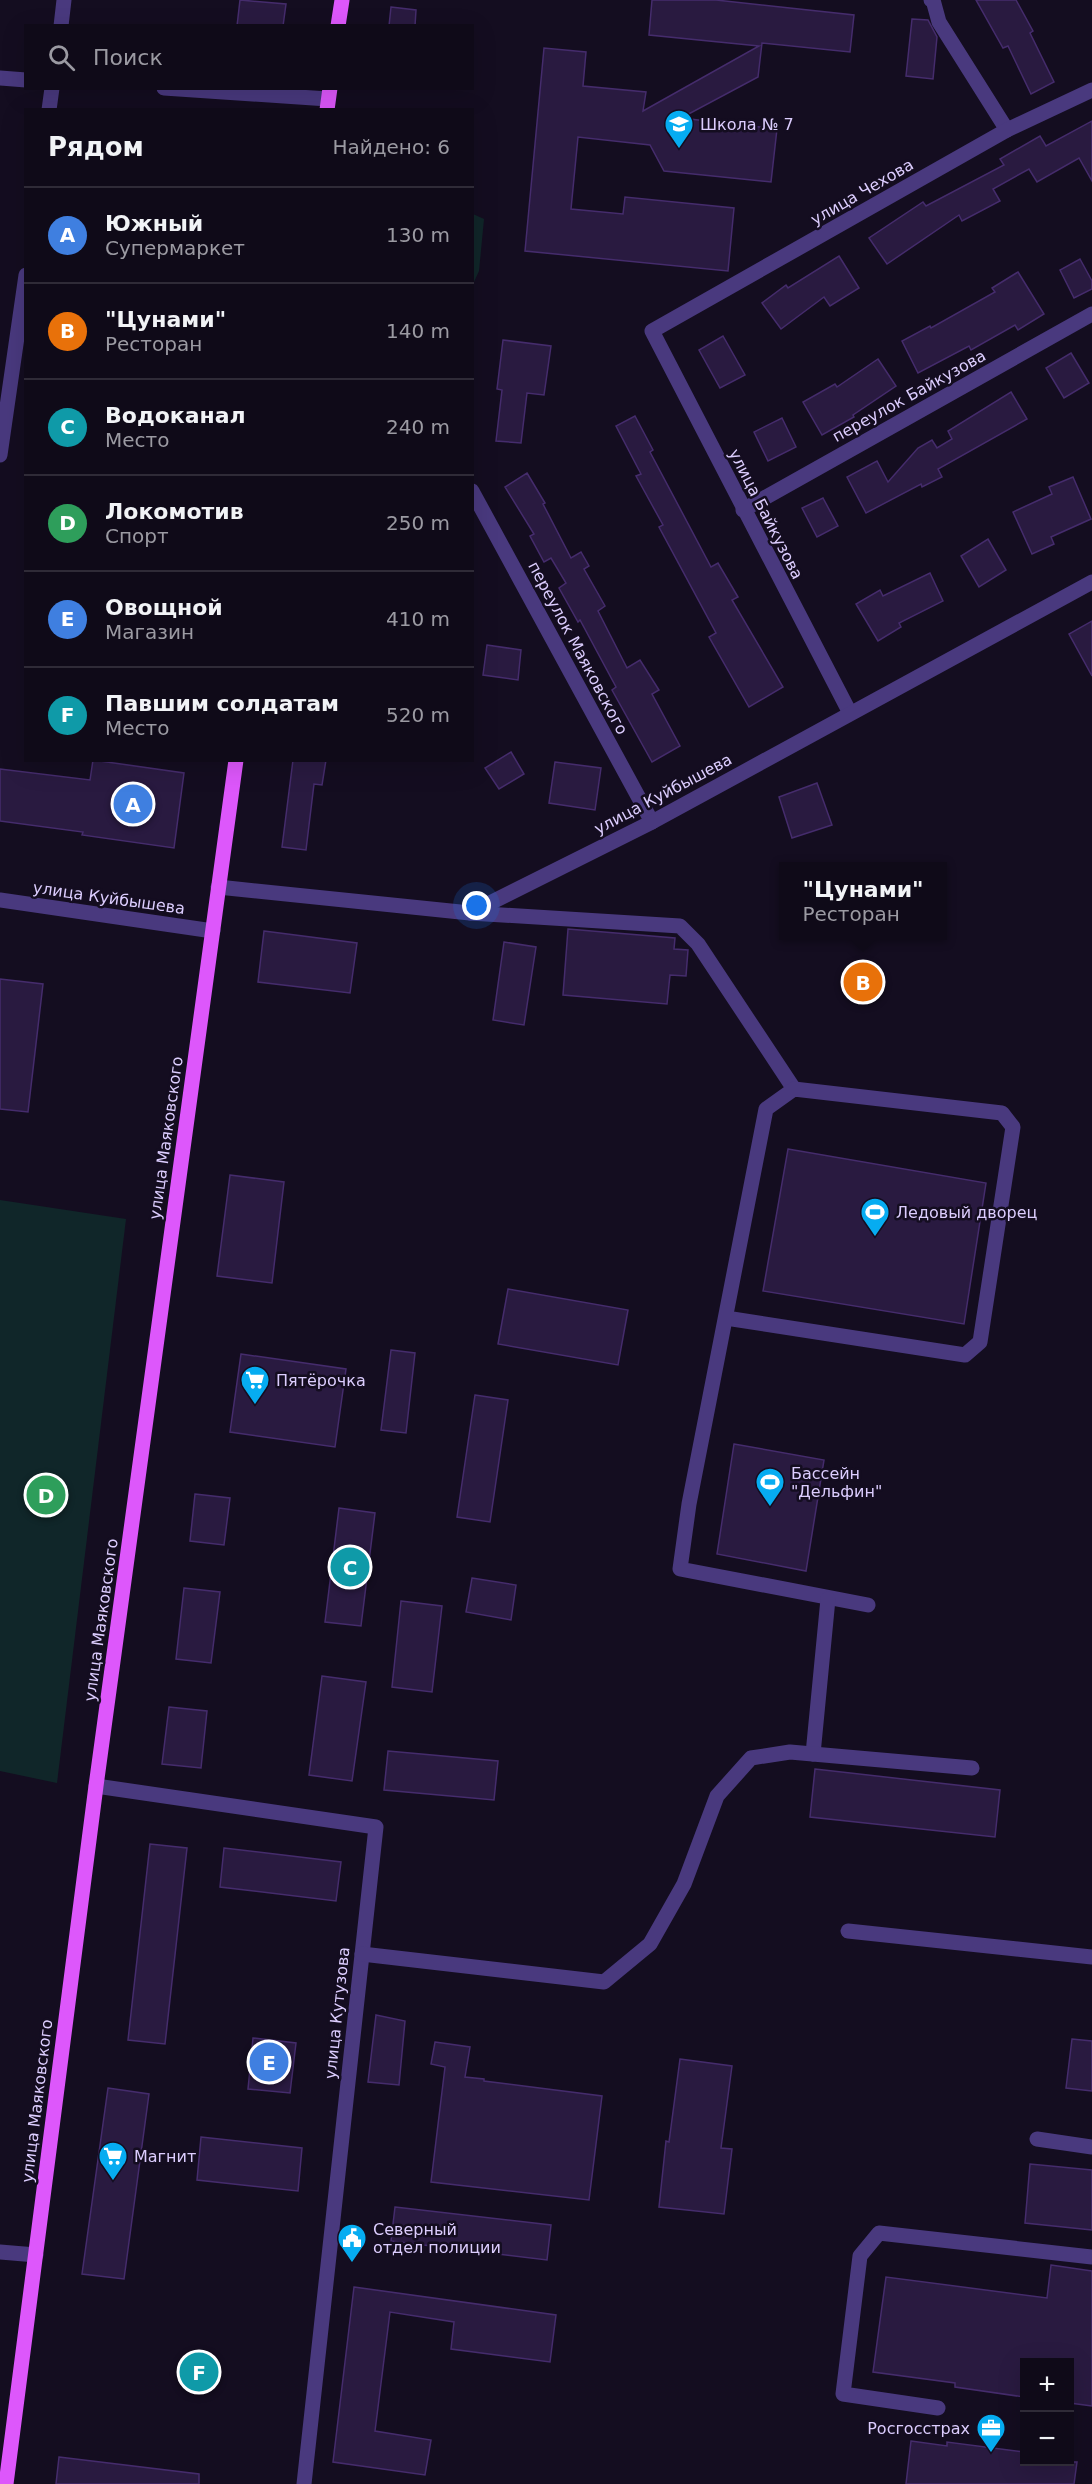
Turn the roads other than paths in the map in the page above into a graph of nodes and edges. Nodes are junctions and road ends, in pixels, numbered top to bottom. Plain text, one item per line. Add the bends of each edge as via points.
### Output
1 (64, 0) edge
2 (342, 0) edge
3 (931, 0) edge
4 (61, 24) edge
5 (338, 24) edge
6 (0, 78) edge
7 (24, 80) edge
8 (52, 90) edge
9 (194, 90) edge
10 (1092, 90) edge
11 (328, 99) edge
12 (49, 108) edge
13 (1007, 130) junction
14 (24, 289) edge
15 (1092, 314) edge
16 (652, 331) joint
17 (0, 455) edge
18 (474, 495) edge
19 (743, 510) junction
20 (1092, 582) edge
21 (850, 713) junction
22 (236, 762) edge
23 (652, 822) junction
24 (218, 887) junction
25 (0, 900) edge
26 (470, 913) junction
27 (213, 931) junction
28 (794, 1089) junction
29 (726, 1318) junction
30 (828, 1599) junction
31 (868, 1605) dead end
32 (813, 1754) junction
33 (972, 1768) dead end
34 (96, 1786) junction
35 (848, 1931) dead end
36 (362, 1954) junction
37 (1092, 1957) edge
38 (1037, 2139) dead end
39 (1092, 2147) edge
40 (0, 2252) edge
41 (36, 2255) junction
42 (1092, 2257) edge
43 (938, 2408) dead end
44 (6, 2484) edge
45 (304, 2484) edge

1 - 4 street
2 - 5 main road
3 - 13 street via 939,22
6 - 7 street
8 - 12 street
9 - 11 street
10 - 13 street, улица Чехова
13 - 16 street, улица Чехова
14 - 17 street
15 - 19 street, переулок Байкузова
16 - 19 street, улица Байкузова
18 - 23 street, переулок Маяковского
19 - 21 street, улица Байкузова
20 - 21 street, улица Куйбышева
21 - 23 street, улица Куйбышева
22 - 24 main road, улица Маяковского
23 - 26 street, улица Куйбышева
24 - 26 street
24 - 27 main road, улица Маяковского
25 - 27 street, улица Куйбышева
26 - 28 street via 680,926 698,944
27 - 34 main road, улица Маяковского
28 - 29 street via 766,1109
28 - 29 street via 1002,1113 1013,1127 980,1342 965,1355
29 - 30 street via 689,1504 681,1569
30 - 31 street
30 - 32 street
32 - 33 street
32 - 36 street via 790,1752 751,1758 717,1796 684,1884 650,1944 604,1982
34 - 36 street, улица Кутузова via 376,1827
34 - 41 main road, улица Маяковского
35 - 37 street
36 - 45 street, улица Кутузова
38 - 39 street
40 - 41 street
41 - 44 main road, улица Маяковского
42 - 43 street via 879,2233 860,2256 843,2394

